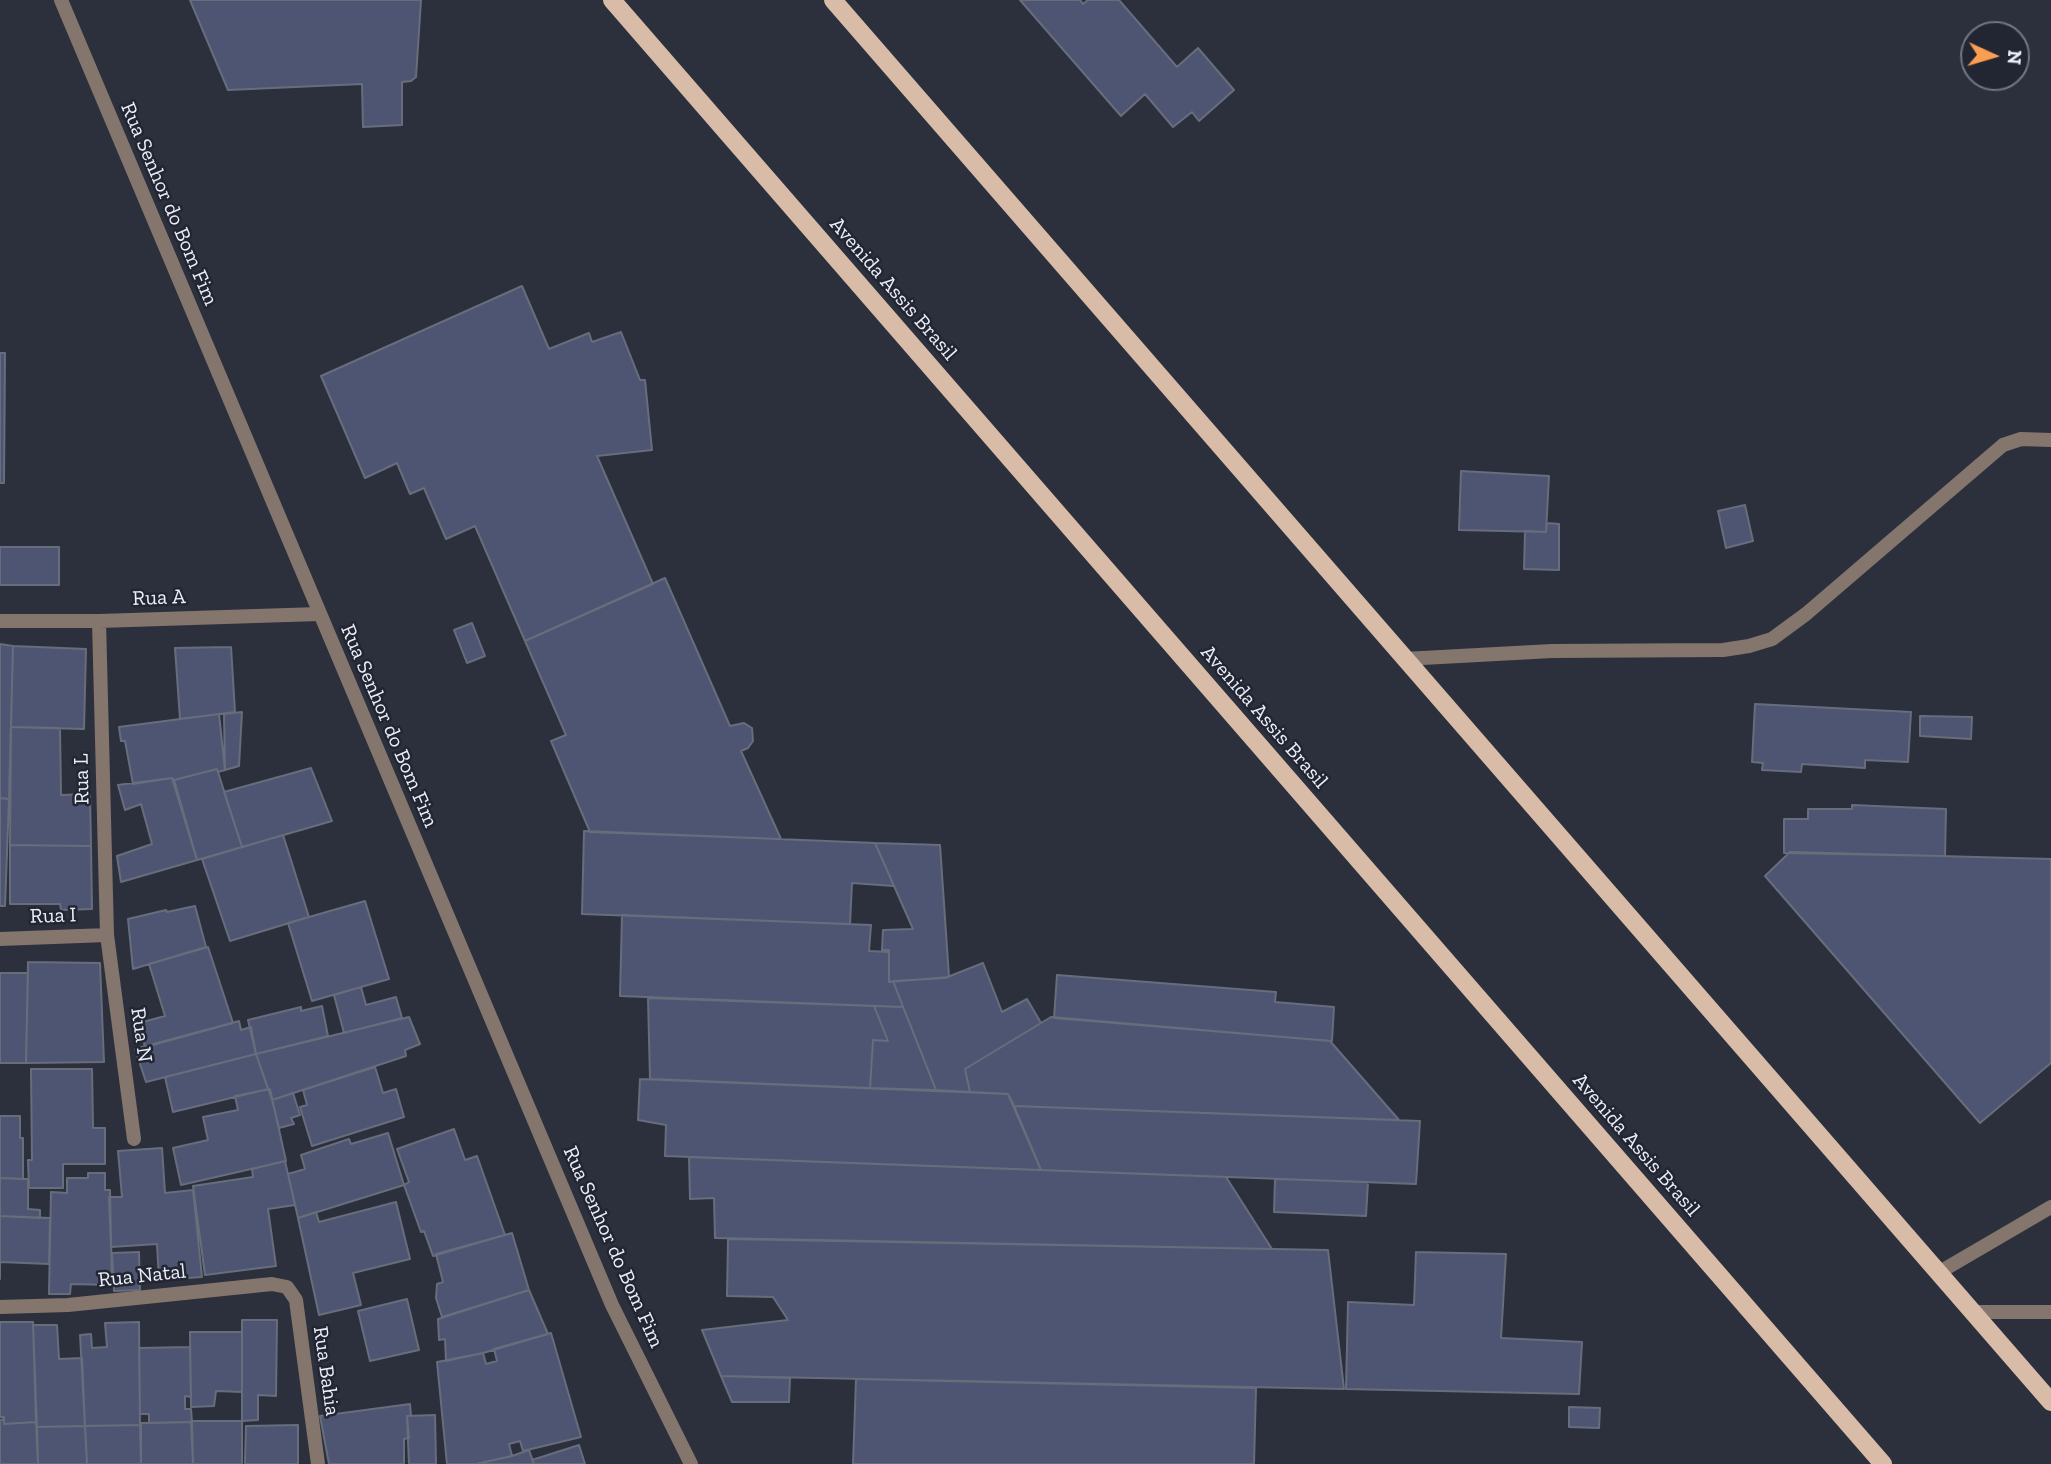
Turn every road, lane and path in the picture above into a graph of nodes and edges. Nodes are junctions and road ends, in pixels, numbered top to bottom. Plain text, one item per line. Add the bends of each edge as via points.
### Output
1 (61, 0) edge
2 (612, 0) edge
3 (833, 0) edge
4 (2051, 440) edge
5 (319, 614) junction
6 (0, 621) edge
7 (99, 621) junction
8 (1404, 659) junction
9 (107, 936) junction
10 (0, 939) edge
11 (134, 1139) dead end
12 (2051, 1207) edge
13 (1938, 1273) junction
14 (287, 1287) joint
15 (0, 1307) edge
16 (2051, 1311) edge
17 (1972, 1312) junction
18 (2051, 1402) edge
19 (318, 1464) edge
20 (691, 1464) edge
21 (1882, 1464) edge

1 - 5 street, Rua Senhor do Bom Fim
2 - 21 main road, Avenida Assis Brasil
3 - 8 main road
4 - 8 street via 2021,439 2003,445 1772,639 1723,650 1552,651
5 - 7 street, Rua A
5 - 20 street, Rua Senhor do Bom Fim via 612,1305
6 - 7 street, Rua A
7 - 9 street, Rua L
8 - 13 main road
9 - 10 street, Rua I
9 - 11 street, Rua N
12 - 13 street
13 - 17 main road
14 - 15 street, Rua Natal via 272,1284 68,1305
14 - 19 street, Rua Bahia via 296,1300
16 - 17 street
17 - 18 main road

